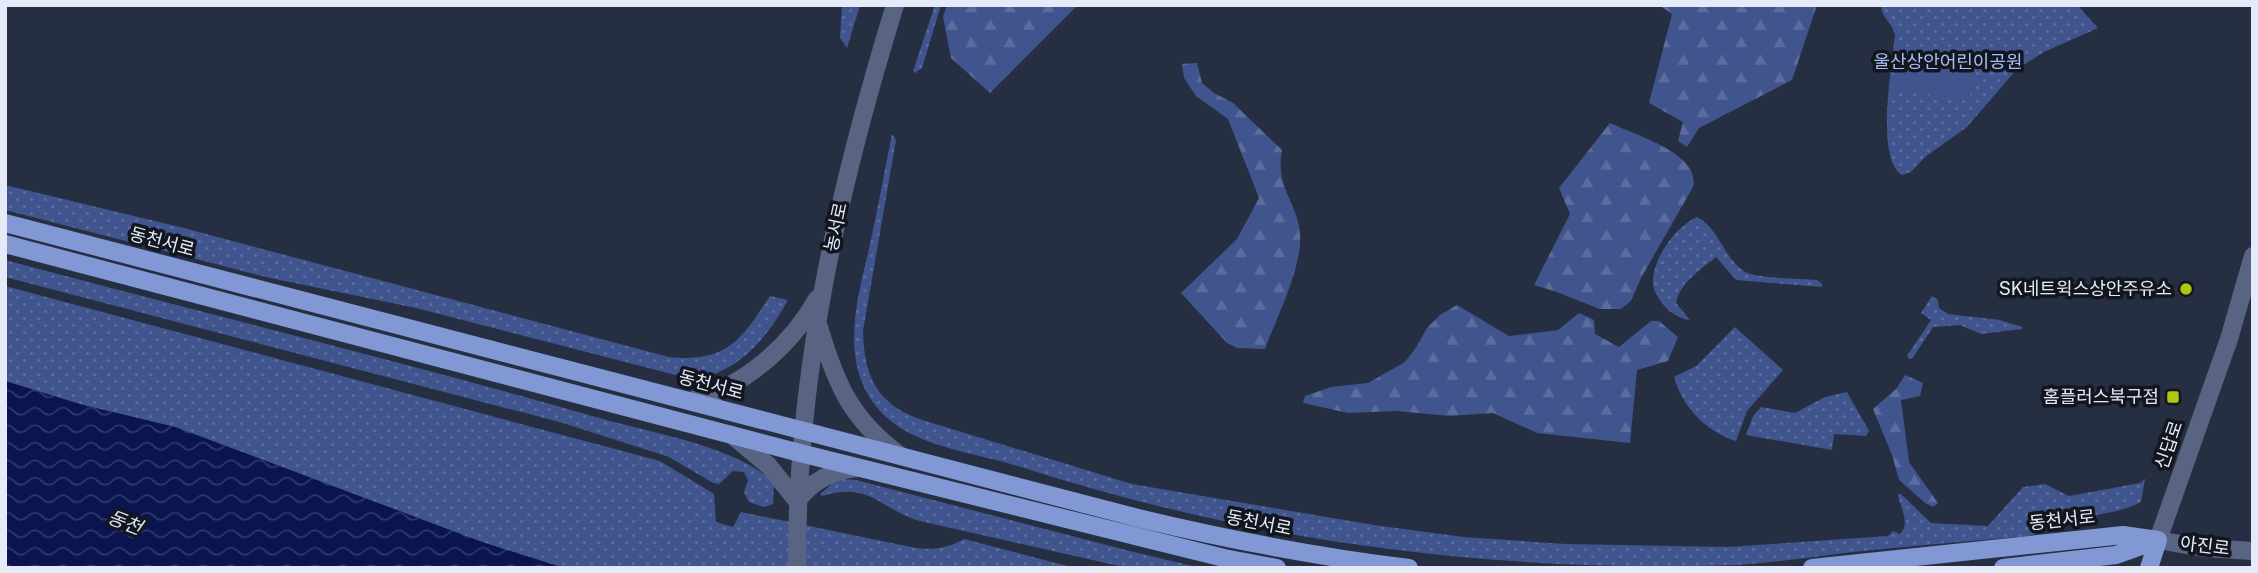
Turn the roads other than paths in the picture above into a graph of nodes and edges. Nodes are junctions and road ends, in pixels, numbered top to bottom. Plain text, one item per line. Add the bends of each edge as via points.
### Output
1 (895, 5) edge
2 (5, 223) edge
3 (5, 244) edge
4 (2253, 256) edge
5 (822, 290) junction
6 (817, 320) junction
7 (690, 401) junction
8 (802, 432) junction
9 (732, 435) junction
10 (800, 453) junction
11 (904, 458) junction
12 (859, 468) junction
13 (797, 501) junction
14 (2158, 540) junction
15 (2253, 551) edge
16 (797, 568) edge
17 (1277, 568) edge
18 (1409, 568) edge
19 (1812, 568) edge
20 (2003, 568) edge
21 (2149, 568) edge

1 - 5 street, 농서로 via 852,151
2 - 7 main road, 동천서로
3 - 9 main road
4 - 14 street, 신답로 via 2229,339
5 - 6 street, 농서로
5 - 7 street via 809,313 774,353 732,385
6 - 8 street, 농서로
6 - 11 street via 848,402 862,423
7 - 8 main road, 동천서로
8 - 10 street, 농서로
8 - 11 main road, 동천서로
9 - 10 main road
9 - 13 street via 769,466
10 - 12 main road
10 - 13 street, 농서로
11 - 18 main road, 동천서로 via 1232,540
12 - 13 street via 841,469 821,478
12 - 17 main road
13 - 16 street, 농서로
14 - 15 street, 아진로
14 - 19 main road, 동천서로 via 2123,535
14 - 20 main road via 2116,555
14 - 21 main road, 신답로

